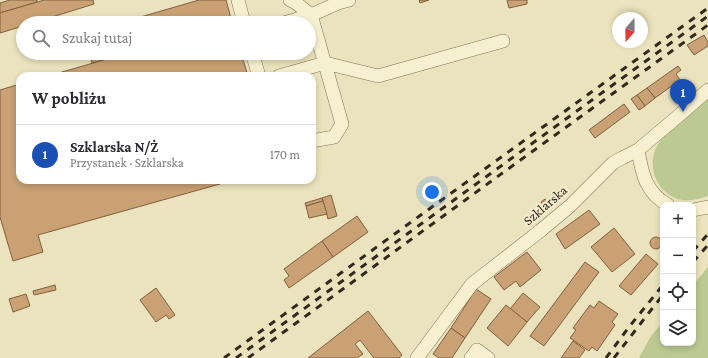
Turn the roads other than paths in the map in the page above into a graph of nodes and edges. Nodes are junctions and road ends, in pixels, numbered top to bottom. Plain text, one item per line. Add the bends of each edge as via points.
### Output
1 (238, 0) edge
2 (290, 0) edge
3 (344, 2) edge
4 (311, 14) junction
5 (242, 16) edge
6 (305, 16) edge
7 (316, 32) edge
8 (503, 40) dead end
9 (254, 60) edge
10 (325, 63) junction
11 (258, 72) edge
12 (293, 72) edge
13 (708, 90) edge
14 (316, 140) edge
15 (638, 150) junction
16 (664, 202) edge
17 (708, 207) edge
18 (696, 209) edge
19 (417, 358) edge
20 (471, 358) edge
21 (488, 358) edge

1 - 5 street
2 - 4 street
3 - 4 street
4 - 6 street
7 - 10 street
8 - 10 street via 378,76
9 - 11 street
10 - 12 street
10 - 14 street via 342,124 334,137
13 - 15 street, Szklarska
15 - 16 street via 644,178 655,195
15 - 19 street, Szklarska via 613,163 540,232 472,284
17 - 18 street
20 - 21 street via 478,350

